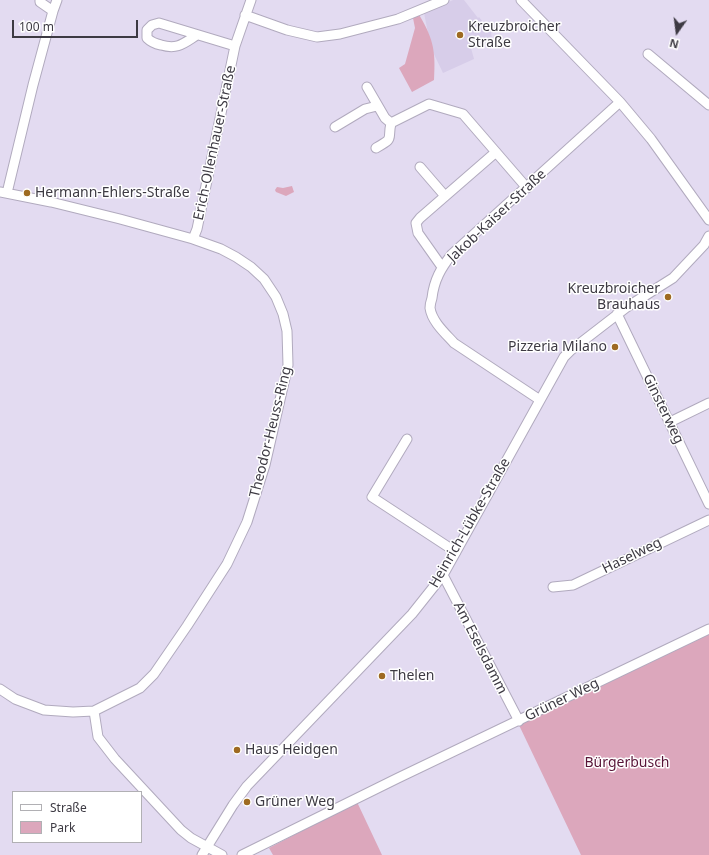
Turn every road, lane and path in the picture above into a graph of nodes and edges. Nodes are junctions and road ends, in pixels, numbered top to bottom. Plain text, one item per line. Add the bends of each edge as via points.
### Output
1 (40, 0) edge
2 (57, 0) edge
3 (251, 0) edge
4 (444, 0) edge
5 (521, 0) edge
6 (53, 11) junction
7 (245, 15) junction
8 (197, 35) junction
9 (235, 46) junction
10 (648, 54) dead end
11 (366, 87) dead end
12 (620, 102) junction
13 (709, 105) edge
14 (377, 106) junction
15 (391, 123) junction
16 (335, 127) dead end
17 (376, 148) dead end
18 (496, 152) junction
19 (420, 167) dead end
20 (527, 188) junction
21 (4, 192) edge
22 (445, 196) junction
23 (709, 220) edge
24 (709, 236) edge
25 (193, 238) junction
26 (442, 267) junction
27 (617, 314) junction
28 (540, 400) junction
29 (709, 403) edge
30 (670, 422) junction
31 (407, 439) dead end
32 (709, 504) edge
33 (709, 520) edge
34 (456, 552) junction
35 (443, 575) junction
36 (553, 587) dead end
37 (709, 629) edge
38 (0, 689) edge
39 (94, 711) junction
40 (519, 721) junction
41 (205, 851) edge
42 (222, 855) edge
43 (242, 855) edge

1 - 6 street
2 - 6 street
3 - 7 street, Erich-Ollenhauer-Straße
4 - 7 street via 398,19 340,34 317,37 287,30
5 - 12 street
6 - 21 street
7 - 9 street, Erich-Ollenhauer-Straße
8 - 8 street, Erich-Ollenhauer-Straße via 158,24 147,30 147,38 150,41 171,48 180,46
8 - 9 street, Erich-Ollenhauer-Straße
9 - 25 street, Erich-Ollenhauer-Straße
10 - 13 street
11 - 14 street
12 - 20 street, Jakob-Kaiser-Straße
12 - 23 street via 651,139
14 - 15 street
14 - 16 street via 365,109
15 - 17 street via 388,141
15 - 18 street via 430,104 449,109 463,114
18 - 20 street
18 - 22 street
19 - 22 street
20 - 26 street, Jakob-Kaiser-Straße via 452,254
21 - 25 street, Theodor-Heuss-Ring via 99,213
22 - 26 street via 416,224 418,233
24 - 27 street, Heinrich-Lübke-Straße via 704,245 673,278
25 - 39 street, Theodor-Heuss-Ring via 221,248 251,266 264,279 283,314 288,365 259,485 247,522 227,564 154,674 140,688
26 - 28 street, Jakob-Kaiser-Straße via 435,282 430,308 436,321 454,343
27 - 28 street, Heinrich-Lübke-Straße via 570,351
27 - 30 street, Ginsterweg
28 - 34 street, Heinrich-Lübke-Straße
29 - 30 street
30 - 32 street, Ginsterweg
31 - 34 street via 372,496
33 - 36 street, Haselweg via 573,585
34 - 35 street, Heinrich-Lübke-Straße
35 - 40 street, Am Eselsdamm
35 - 41 street, Heinrich-Lübke-Straße via 412,614 247,786
37 - 40 street, Grüner Weg
38 - 39 street, Theodor-Heuss-Ring via 15,699 44,710
39 - 41 street via 98,737 181,830
40 - 43 street, Grüner Weg
41 - 42 street

